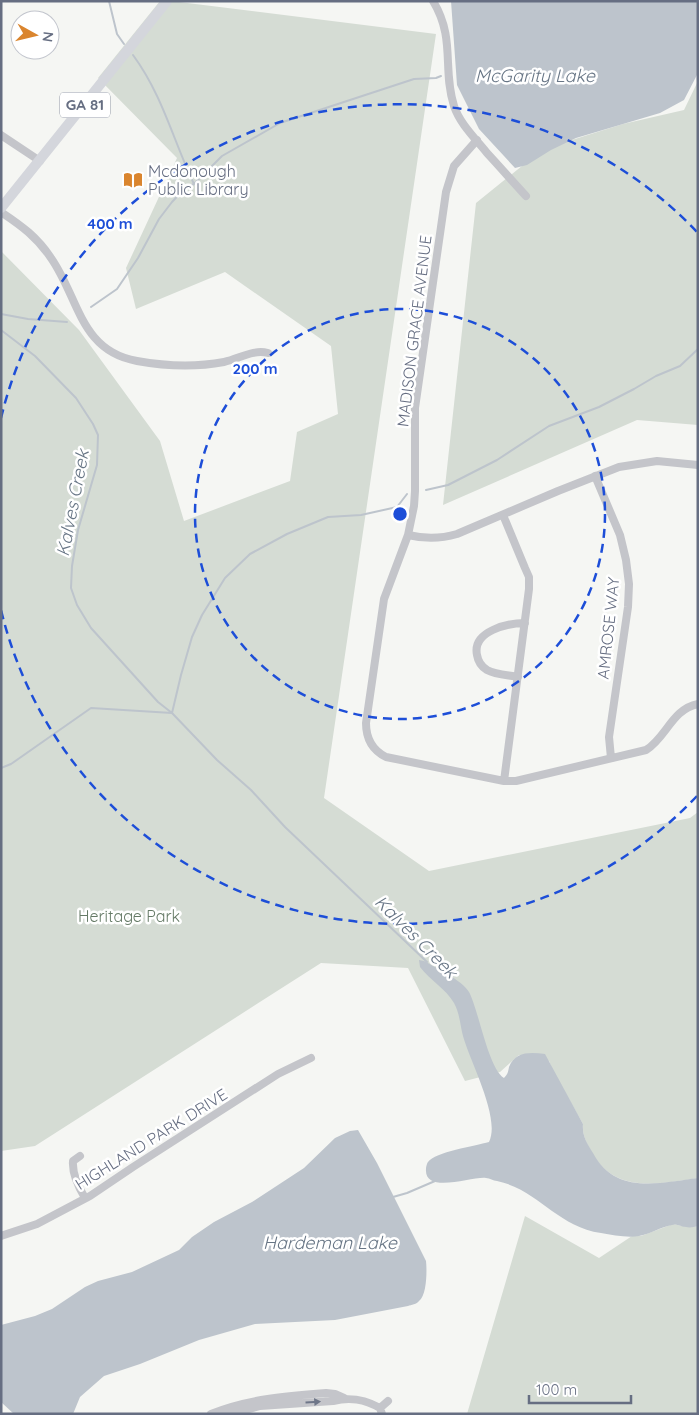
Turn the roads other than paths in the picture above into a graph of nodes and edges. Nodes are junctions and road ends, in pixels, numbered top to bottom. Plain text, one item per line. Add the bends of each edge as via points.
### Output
1 (167, 1) edge
2 (433, 1) edge
3 (1, 135) edge
4 (477, 140) junction
5 (40, 161) junction
6 (526, 196) dead end
7 (1, 208) edge
8 (1, 212) edge
9 (268, 353) dead end
10 (698, 465) edge
11 (595, 476) junction
12 (502, 514) junction
13 (408, 535) junction
14 (525, 623) junction
15 (518, 676) junction
16 (698, 704) edge
17 (611, 758) junction
18 (504, 781) junction
19 (311, 1058) dead end
20 (80, 1156) dead end
21 (85, 1198) junction
22 (1, 1236) edge
23 (388, 1400) dead end
24 (251, 1408) edge
25 (381, 1411) edge
26 (211, 1414) edge
27 (230, 1414) edge

1 - 5 main road, GA 81
2 - 4 street via 448,39 454,106 462,123
3 - 5 street
4 - 6 street
4 - 13 street, MADISON GRACE AVENUE via 454,166 446,192 415,408 415,491
5 - 7 main road, GA 81
8 - 9 street via 25,227 38,241 63,278 89,332 114,354 136,361 193,366 224,362 258,352
10 - 11 street via 648,462 619,467
11 - 12 street
11 - 17 street, AMROSE WAY via 620,535 629,584 609,737
12 - 13 street via 448,537
12 - 14 street via 529,577
13 - 18 street, MADISON GRACE AVENUE via 384,599 366,723 368,740 378,753 386,757
14 - 15 street
14 - 15 street via 510,624 489,632 476,649 479,663 487,670
15 - 18 street
16 - 17 street, MADISON GRACE AVENUE via 681,711 651,747
17 - 18 street, MADISON GRACE AVENUE
19 - 21 street, HIGHLAND PARK DRIVE via 278,1074
20 - 21 street via 72,1169
21 - 22 street, HIGHLAND PARK DRIVE via 37,1224
23 - 25 street
24 - 25 street via 326,1393 364,1401
24 - 26 street via 235,1405
24 - 27 street

